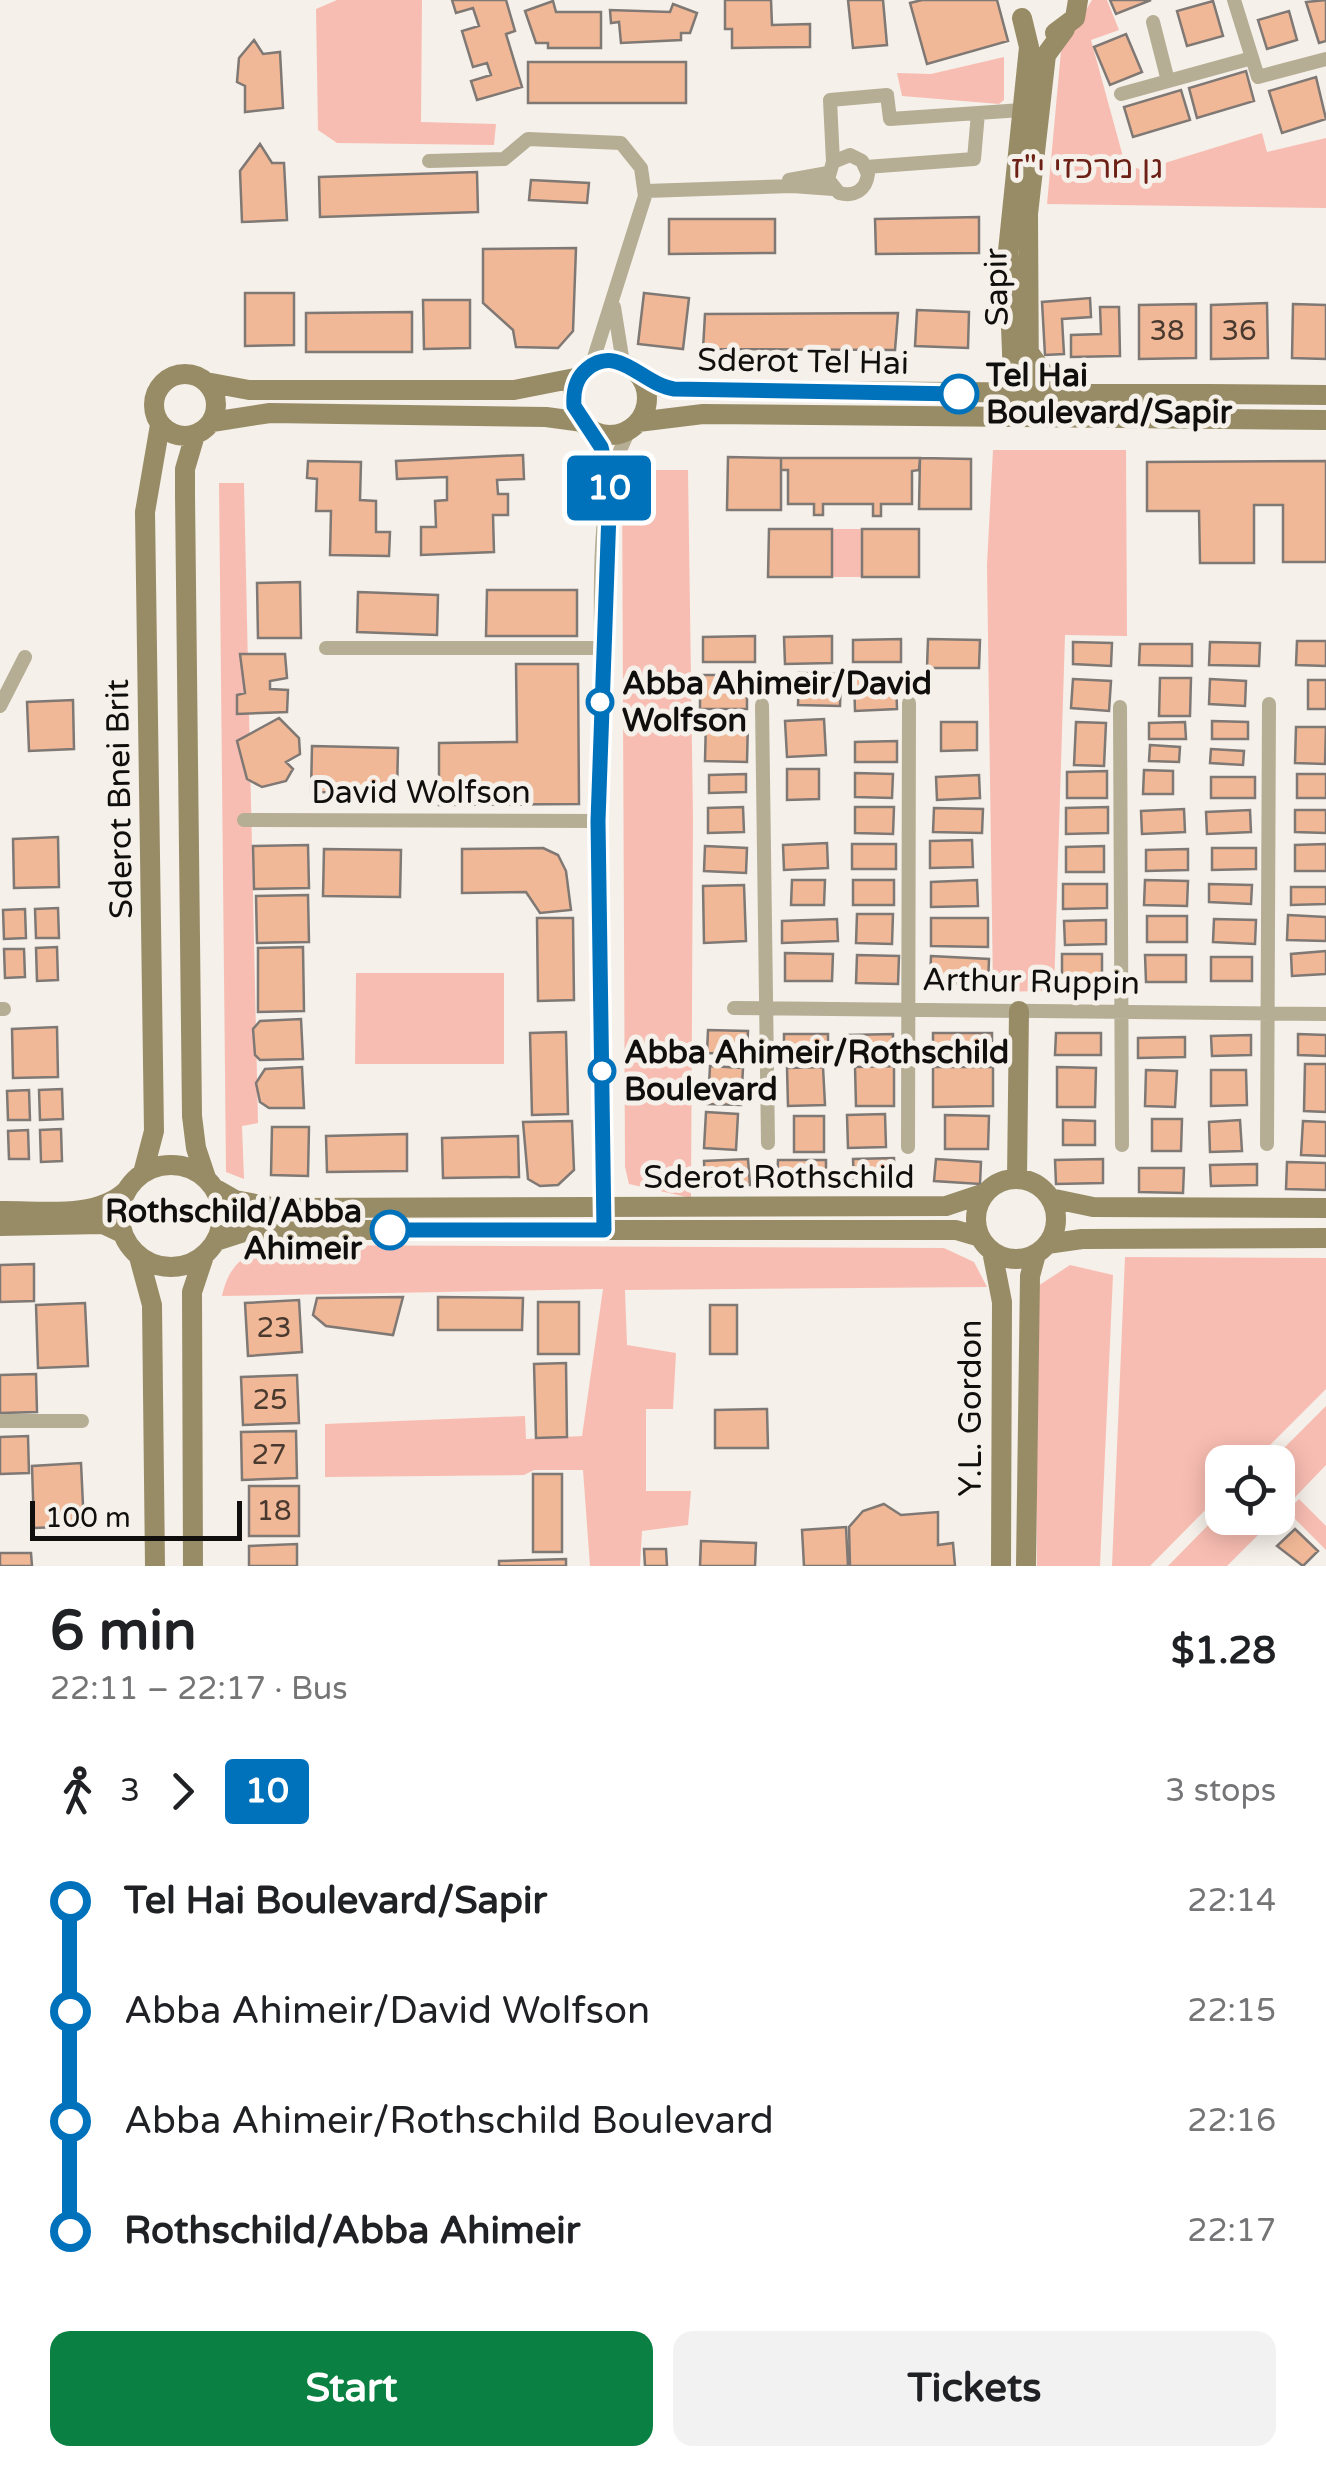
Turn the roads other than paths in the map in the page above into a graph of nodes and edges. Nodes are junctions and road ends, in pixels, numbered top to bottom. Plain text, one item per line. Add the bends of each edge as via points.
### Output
1 (1234, 0) edge
2 (1079, 1) edge
3 (1021, 9) edge
4 (1153, 22) dead end
5 (1065, 29) junction
6 (1252, 58) junction
7 (1326, 59) edge
8 (1168, 82) junction
9 (1121, 94) dead end
10 (1022, 110) junction
11 (978, 113) junction
12 (429, 160) dead end
13 (830, 167) junction
14 (866, 167) junction
15 (646, 188) junction
16 (834, 189) junction
17 (615, 292) junction
18 (1021, 349) junction
19 (623, 363) junction
20 (585, 372) junction
21 (642, 378) junction
22 (206, 382) junction
23 (1020, 393) junction
24 (974, 394) junction
25 (1088, 394) junction
26 (1326, 395) edge
27 (1018, 418) junction
28 (1326, 420) edge
29 (212, 422) junction
30 (160, 425) junction
31 (588, 426) junction
32 (634, 426) junction
33 (194, 435) junction
34 (610, 484) junction
35 (326, 648) dead end
36 (601, 648) junction
37 (25, 657) dead end
38 (908, 704) dead end
39 (1269, 704) dead end
40 (762, 705) dead end
41 (0, 706) edge
42 (1120, 707) dead end
43 (244, 820) dead end
44 (598, 821) junction
45 (909, 1007) junction
46 (734, 1008) dead end
47 (770, 1008) junction
48 (1019, 1011) junction
49 (1123, 1012) junction
50 (1326, 1014) edge
51 (1270, 1015) junction
52 (768, 1143) dead end
53 (1267, 1144) dead end
54 (1122, 1145) dead end
55 (908, 1148) dead end
56 (143, 1173) junction
57 (1017, 1179) junction
58 (210, 1183) junction
59 (126, 1192) junction
60 (985, 1194) junction
61 (1050, 1198) junction
62 (1326, 1208) edge
63 (0, 1211) edge
64 (605, 1219) junction
65 (0, 1226) edge
66 (122, 1233) junction
67 (1326, 1238) edge
68 (986, 1244) junction
69 (210, 1248) junction
70 (1041, 1249) junction
71 (139, 1257) junction
72 (0, 1421) edge
73 (82, 1421) dead end
74 (155, 1566) edge
75 (193, 1566) edge
76 (1001, 1566) edge
77 (1026, 1566) edge

1 - 6 street
2 - 5 main road, Sapir
3 - 5 main road via 1036,32
3 - 10 main road, Sapir via 1029,47
4 - 8 street
5 - 18 main road, Sapir via 1050,44 1043,70
6 - 7 street via 1258,77
6 - 8 street
8 - 9 street
10 - 11 street
10 - 18 main road, Sapir via 1008,252
11 - 13 street via 890,119 887,95 830,100
11 - 14 street via 974,159
12 - 15 street via 504,159 528,138 621,142 641,168
13 - 14 street via 850,155
13 - 15 street via 794,180
13 - 16 street
14 - 16 street via 868,179 859,192
15 - 16 street
15 - 17 street
17 - 19 street
17 - 20 street
18 - 23 main road, Sapir
18 - 24 main road via 1003,380
18 - 25 main road via 1053,381
19 - 20 main road via 605,361
19 - 21 main road
20 - 22 main road via 514,390 249,390
20 - 31 main road via 574,402
21 - 24 main road, Sderot Tel Hai via 688,390
21 - 32 main road via 647,400
22 - 29 main road via 216,396
22 - 30 main road via 180,374 163,382 153,408
23 - 24 main road, Sderot Tel Hai
23 - 25 main road, Sderot Tel Hai
23 - 27 main road, Sapir
25 - 26 main road, Sderot Tel Hai
27 - 28 main road, Sderot Tel Hai
27 - 32 main road, Sderot Tel Hai via 703,414
29 - 31 main road via 270,413 546,417
29 - 33 main road
30 - 33 main road via 176,436
30 - 56 main road, Sderot Bnei Brit via 146,512 154,1132
31 - 32 main road via 614,434
31 - 34 street
32 - 34 street
33 - 58 main road, Sderot Bnei Brit via 185,469 192,1116
34 - 36 street
35 - 36 street
36 - 44 street
37 - 41 street
38 - 45 street
39 - 51 street
40 - 47 street
42 - 49 street
43 - 44 street, David Wolfson
44 - 64 street
45 - 47 street, Arthur Ruppin
45 - 48 street, Arthur Ruppin
45 - 55 street
46 - 47 street, Arthur Ruppin
47 - 52 street
48 - 49 street, Arthur Ruppin
48 - 57 main road
49 - 51 street, Arthur Ruppin
49 - 54 street
50 - 51 street, Arthur Ruppin
51 - 53 street
56 - 58 main road via 182,1166
56 - 59 main road
57 - 60 main road
57 - 61 main road via 1036,1184
58 - 64 main road, Sderot Rothschild via 235,1200 277,1208
58 - 69 main road via 222,1214
59 - 63 main road via 90,1209
59 - 66 main road via 119,1212
60 - 64 main road, Sderot Rothschild via 946,1206
60 - 68 main road via 976,1214
61 - 62 main road via 1093,1206
61 - 70 main road via 1056,1222
64 - 68 main road, Sderot Rothschild via 956,1230
64 - 69 main road, Sderot Rothschild via 244,1232
65 - 66 main road via 103,1224
66 - 71 main road
67 - 70 main road via 1082,1238
68 - 70 main road via 1013,1259
68 - 76 main road, Y.L. Gordon via 1002,1302
69 - 71 main road via 172,1268
69 - 75 main road via 192,1292
70 - 77 main road, Y.L. Gordon via 1030,1276
71 - 74 main road via 152,1305
72 - 73 street

